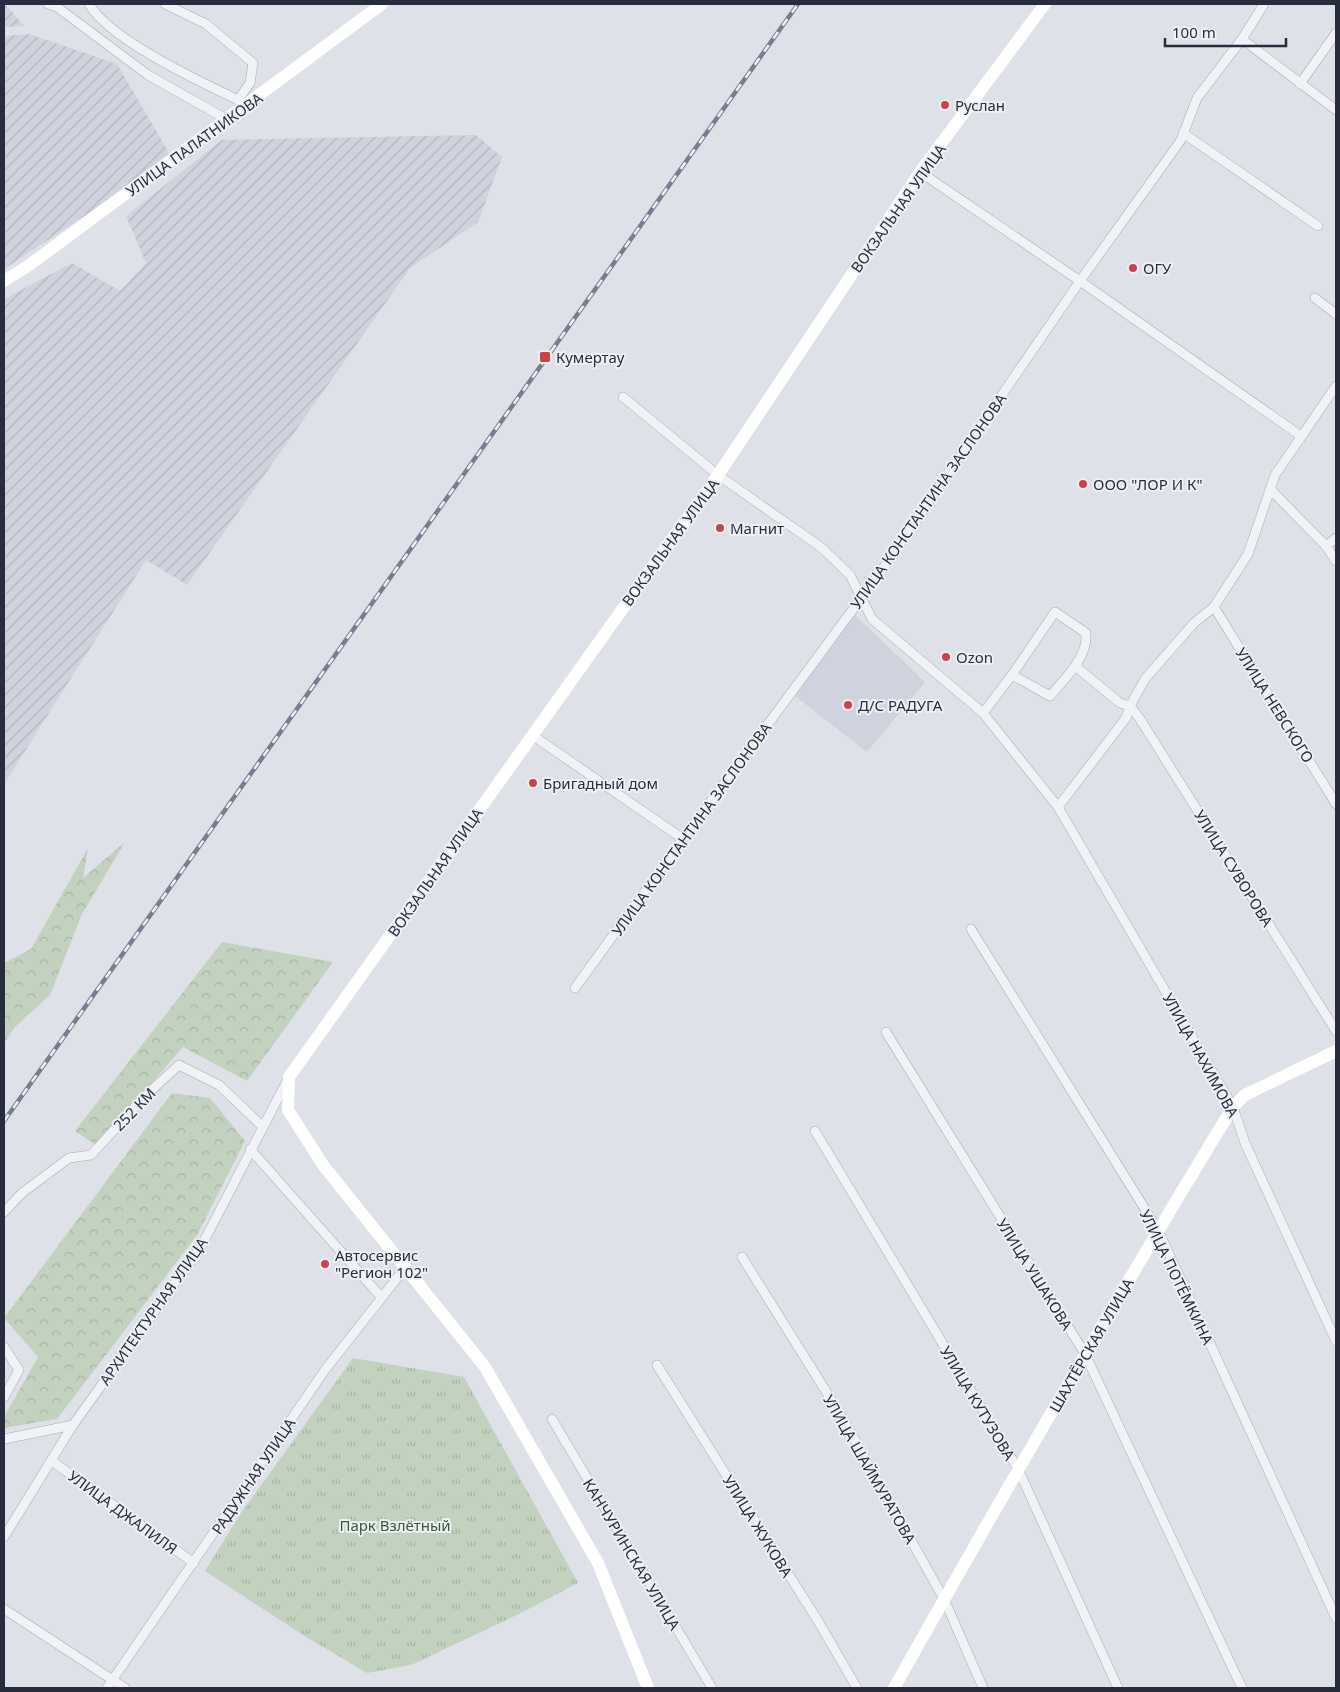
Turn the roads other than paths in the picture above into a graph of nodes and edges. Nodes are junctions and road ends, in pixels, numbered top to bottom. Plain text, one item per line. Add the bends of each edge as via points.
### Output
1 (48, 4) edge
2 (89, 4) edge
3 (165, 4) edge
4 (382, 4) edge
5 (1045, 4) edge
6 (1264, 4) edge
7 (1336, 33) edge
8 (1242, 39) junction
9 (1300, 84) junction
10 (244, 102) junction
11 (1336, 110) edge
12 (228, 120) junction
13 (1184, 132) junction
14 (920, 172) junction
15 (1318, 226) dead end
16 (4, 281) edge
17 (1080, 281) junction
18 (1315, 298) dead end
19 (1336, 314) edge
20 (1336, 386) edge
21 (623, 397) dead end
22 (1301, 436) junction
23 (718, 475) junction
24 (1270, 489) junction
25 (1336, 538) edge
26 (1326, 546) junction
27 (1336, 561) edge
28 (861, 596) junction
29 (1214, 607) junction
30 (1075, 666) junction
31 (1012, 675) junction
32 (1130, 706) junction
33 (983, 712) junction
34 (532, 735) junction
35 (1336, 804) edge
36 (1058, 807) junction
37 (683, 839) junction
38 (971, 929) dead end
39 (575, 988) dead end
40 (1336, 1031) edge
41 (886, 1032) dead end
42 (1336, 1051) edge
43 (289, 1077) junction
44 (1233, 1107) junction
45 (262, 1127) junction
46 (815, 1131) dead end
47 (250, 1149) junction
48 (4, 1212) edge
49 (1158, 1230) junction
50 (742, 1256) dead end
51 (405, 1268) junction
52 (382, 1298) junction
53 (1336, 1341) edge
54 (4, 1347) edge
55 (1085, 1354) junction
56 (657, 1365) dead end
57 (4, 1397) edge
58 (552, 1419) dead end
59 (73, 1426) junction
60 (4, 1439) edge
61 (52, 1461) junction
62 (1018, 1469) junction
63 (4, 1536) edge
64 (194, 1563) junction
65 (944, 1599) junction
66 (4, 1609) edge
67 (1336, 1618) edge
68 (112, 1680) junction
69 (107, 1688) edge
70 (125, 1688) edge
71 (648, 1688) edge
72 (712, 1688) edge
73 (857, 1688) edge
74 (894, 1688) edge
75 (983, 1688) edge
76 (1118, 1688) edge
77 (1242, 1688) edge

1 - 12 street via 148,76
2 - 10 street via 96,16 148,53
3 - 10 street via 206,24 253,63
4 - 10 main road, УЛИЦА ПАЛАТНИКОВА
5 - 14 main road, ВОКЗАЛЬНАЯ УЛИЦА
6 - 8 street, УЛИЦА КОНСТАНТИНА ЗАСЛОНОВА
7 - 9 street
8 - 9 street
8 - 13 street, УЛИЦА КОНСТАНТИНА ЗАСЛОНОВА via 1197,98
9 - 11 street
10 - 12 main road, УЛИЦА ПАЛАТНИКОВА
12 - 16 main road, УЛИЦА ПАЛАТНИКОВА
13 - 15 street
13 - 17 street, УЛИЦА КОНСТАНТИНА ЗАСЛОНОВА
14 - 17 street
14 - 23 main road, ВОКЗАЛЬНАЯ УЛИЦА
17 - 22 street
17 - 28 street, УЛИЦА КОНСТАНТИНА ЗАСЛОНОВА
18 - 19 street
20 - 22 street
21 - 23 street, УЛИЦА НАХИМОВА
22 - 24 street via 1275,475
23 - 28 street, УЛИЦА НАХИМОВА via 822,548 850,575
23 - 34 main road, ВОКЗАЛЬНАЯ УЛИЦА
24 - 26 street
24 - 29 street via 1248,554
25 - 26 street
26 - 27 street
28 - 33 street, УЛИЦА НАХИМОВА via 872,619
28 - 37 street, УЛИЦА КОНСТАНТИНА ЗАСЛОНОВА
29 - 32 street via 1170,648 1145,679
29 - 35 street, УЛИЦА НЕВСКОГО
30 - 31 street via 1050,696
30 - 31 street via 1087,644 1086,633 1055,612
30 - 32 street via 1120,703
31 - 33 street
32 - 36 street via 1126,718
32 - 40 street, УЛИЦА СУВОРОВА
33 - 36 street, УЛИЦА НАХИМОВА
34 - 37 street
34 - 43 main road, ВОКЗАЛЬНАЯ УЛИЦА
36 - 44 street, УЛИЦА НАХИМОВА
37 - 39 street, УЛИЦА КОНСТАНТИНА ЗАСЛОНОВА
38 - 49 street, УЛИЦА ПОТЁМКИНА
41 - 55 street, УЛИЦА УШАКОВА
42 - 44 main road, ШАХТЁРСКАЯ УЛИЦА via 1245,1095
43 - 45 street, АРХИТЕКТУРНАЯ УЛИЦА
43 - 51 main road via 288,1110 323,1165
44 - 49 main road, ШАХТЁРСКАЯ УЛИЦА
44 - 53 street, УЛИЦА НАХИМОВА via 1245,1143
45 - 47 street, АРХИТЕКТУРНАЯ УЛИЦА
45 - 48 street, 252 КМ via 219,1085 179,1065 144,1097 91,1155 69,1158 22,1193
46 - 62 street, УЛИЦА КУТУЗОВА
47 - 52 street
47 - 59 street, АРХИТЕКТУРНАЯ УЛИЦА via 202,1245
49 - 55 main road, ШАХТЁРСКАЯ УЛИЦА
49 - 67 street, УЛИЦА ПОТЁМКИНА
50 - 65 street, УЛИЦА ШАЙМУРАТОВА via 842,1418
51 - 52 street, РАДУЖНАЯ УЛИЦА
51 - 71 main road via 485,1367 598,1563
52 - 64 street, РАДУЖНАЯ УЛИЦА via 325,1370
54 - 57 street via 19,1370
55 - 62 main road, ШАХТЁРСКАЯ УЛИЦА
55 - 77 street, УЛИЦА УШАКОВА
56 - 73 street, УЛИЦА ЖУКОВА
58 - 72 street, КАНЧУРИНСКАЯ УЛИЦА
59 - 60 street
59 - 61 street, АРХИТЕКТУРНАЯ УЛИЦА
61 - 63 street, АРХИТЕКТУРНАЯ УЛИЦА
61 - 64 street, УЛИЦА ДЖАЛИЛЯ
62 - 65 main road, ШАХТЁРСКАЯ УЛИЦА
62 - 76 street, УЛИЦА КУТУЗОВА
64 - 68 street, РАДУЖНАЯ УЛИЦА
65 - 74 main road, ШАХТЁРСКАЯ УЛИЦА
65 - 75 street, УЛИЦА ШАЙМУРАТОВА
66 - 68 street
68 - 69 street, РАДУЖНАЯ УЛИЦА
68 - 70 street

